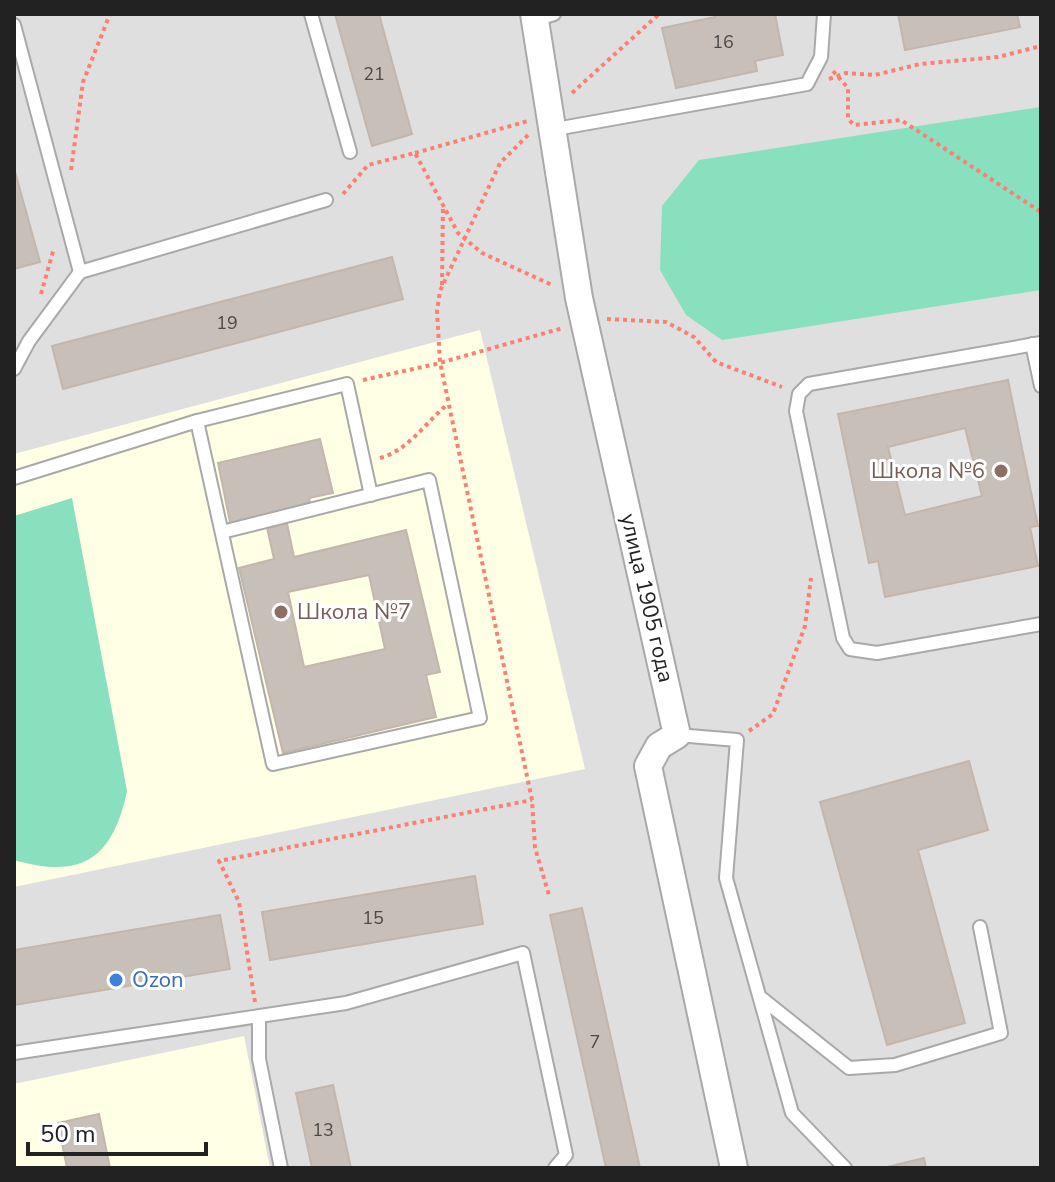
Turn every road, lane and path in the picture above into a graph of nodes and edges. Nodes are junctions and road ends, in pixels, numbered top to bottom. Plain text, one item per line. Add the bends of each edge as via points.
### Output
1 (110, 14) edge
2 (311, 14) edge
3 (659, 14) edge
4 (824, 14) edge
5 (541, 16) edge
6 (14, 25) edge
7 (1041, 46) edge
8 (821, 57) junction
9 (837, 76) junction
10 (807, 84) junction
11 (549, 123) junction
12 (350, 152) dead end
13 (415, 153) junction
14 (348, 192) dead end
15 (326, 200) dead end
16 (443, 204) junction
17 (64, 212) junction
18 (1041, 212) edge
19 (465, 239) junction
20 (80, 272) junction
21 (442, 287) junction
22 (579, 298) junction
23 (32, 305) dead end
24 (605, 318) dead end
25 (554, 331) dead end
26 (1036, 343) edge
27 (440, 362) junction
28 (14, 369) edge
29 (376, 377) dead end
30 (1041, 386) edge
31 (799, 394) junction
32 (448, 404) junction
33 (197, 421) junction
34 (395, 454) dead end
35 (14, 478) edge
36 (371, 495) junction
37 (222, 532) junction
38 (812, 568) dead end
39 (1041, 624) edge
40 (677, 735) junction
41 (737, 740) junction
42 (532, 800) junction
43 (549, 895) dead end
44 (980, 927) dead end
45 (760, 997) junction
46 (259, 1017) junction
47 (14, 1053) edge
48 (281, 1168) edge
49 (555, 1168) edge
50 (734, 1168) edge
51 (845, 1168) edge

1 - 17 path via 83,82
2 - 12 lane
3 - 11 path
4 - 8 lane
5 - 11 street, улица 1905 года
6 - 17 lane
7 - 9 path via 998,57
8 - 9 path
8 - 10 lane
9 - 10 path
9 - 18 path via 848,88 848,119 854,125 901,120
10 - 11 lane
11 - 13 path
11 - 19 path via 500,163
11 - 22 street, улица 1905 года
13 - 14 path via 368,165
13 - 16 path
15 - 20 lane
16 - 19 path
16 - 21 path
17 - 20 lane
17 - 23 path via 40,295
19 - 21 path
19 - 22 path via 482,253
20 - 28 lane
21 - 27 path via 437,311
22 - 40 street, улица 1905 года
24 - 31 path via 666,322 694,337 716,362
25 - 27 path
26 - 30 lane
26 - 31 lane via 809,384
27 - 29 path
27 - 32 path
31 - 39 lane via 797,430 843,638 850,649 877,653
32 - 34 path
32 - 42 path
33 - 35 lane
33 - 36 lane via 347,384
33 - 37 lane
36 - 37 lane
36 - 37 lane via 429,480 480,718 273,764
38 - 41 path via 805,626 773,714
40 - 41 lane
40 - 50 street via 659,746 648,766
41 - 45 lane via 726,878
42 - 43 path via 535,848
42 - 46 path via 219,861 239,902
44 - 45 lane via 1001,1033 895,1065 849,1068
45 - 51 lane via 792,1113
46 - 47 lane
46 - 48 lane via 259,1059
46 - 49 lane via 346,1003 523,953 566,1155

